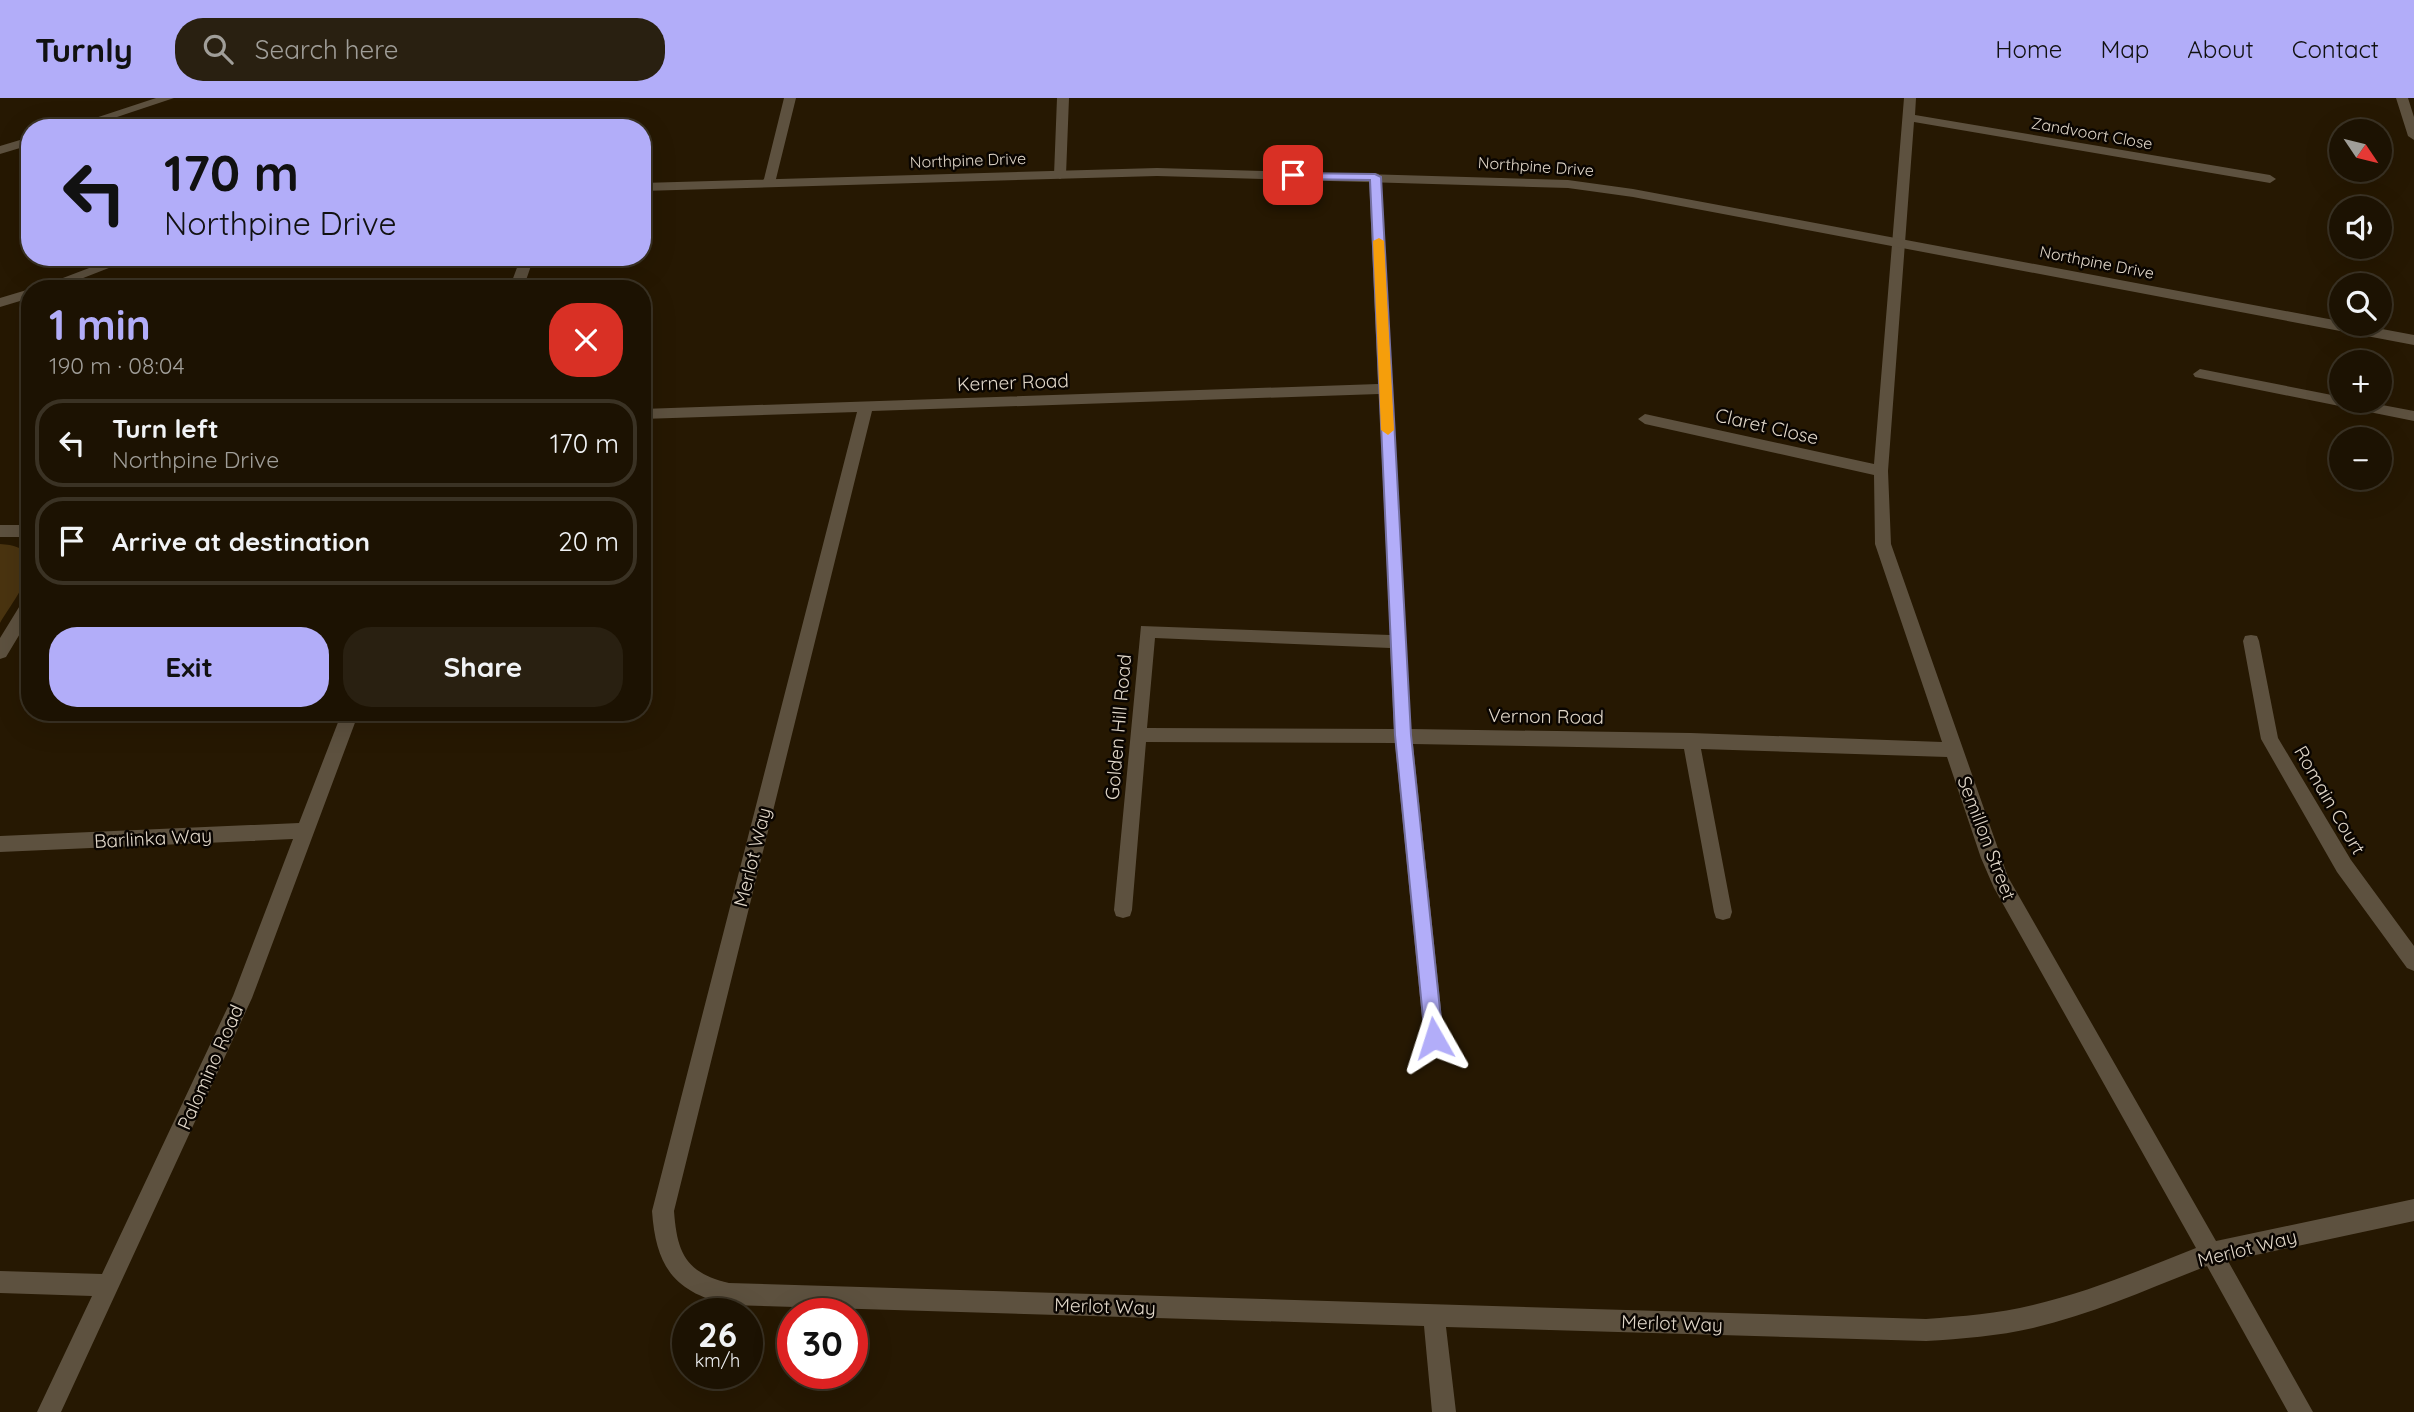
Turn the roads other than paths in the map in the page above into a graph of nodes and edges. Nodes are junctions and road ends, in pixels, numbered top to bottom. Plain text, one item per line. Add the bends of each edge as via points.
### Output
1 (168, 98) edge
2 (790, 98) edge
3 (1063, 98) edge
4 (1909, 98) edge
5 (2402, 98) edge
6 (1908, 117) junction
7 (100, 119) edge
8 (2414, 135) edge
9 (21, 144) edge
10 (0, 150) edge
11 (1060, 175) junction
12 (1375, 177) junction
13 (2270, 179) dead end
14 (769, 183) junction
15 (651, 187) edge
16 (1900, 243) junction
17 (106, 266) edge
18 (66, 280) edge
19 (21, 296) edge
20 (0, 303) edge
21 (2414, 340) edge
22 (2200, 374) dead end
23 (1386, 389) junction
24 (866, 406) junction
25 (651, 414) edge
26 (2414, 416) edge
27 (1645, 419) dead end
28 (1881, 471) junction
29 (0, 531) edge
30 (21, 531) edge
31 (21, 618) edge
32 (2251, 641) dead end
33 (1398, 642) junction
34 (0, 652) edge
35 (348, 721) edge
36 (1138, 735) junction
37 (1403, 735) junction
38 (1691, 740) junction
39 (1953, 750) junction
40 (305, 831) junction
41 (0, 844) edge
42 (1123, 910) dead end
43 (1723, 912) dead end
44 (2414, 962) edge
45 (1434, 1038) dead end
46 (2414, 1210) edge
47 (2213, 1253) junction
48 (0, 1282) edge
49 (107, 1285) junction
50 (1434, 1316) junction
51 (49, 1412) edge
52 (1444, 1412) edge
53 (2301, 1412) edge

1 - 7 street
2 - 14 street
3 - 11 street
4 - 6 street, Semillon Street
5 - 8 street
6 - 13 street, Zandvoort Close
6 - 16 street, Semillon Street
9 - 10 street
11 - 12 street, Northpine Drive via 1157,172
11 - 14 street, Northpine Drive
12 - 16 street, Northpine Drive via 1590,186
12 - 23 street
14 - 15 street, Northpine Drive
16 - 21 street, Northpine Drive
16 - 28 street, Semillon Street
17 - 18 street
19 - 20 street
22 - 26 street
23 - 24 street, Kerner Road
23 - 33 street
24 - 25 street, Kerner Road
24 - 50 street, Merlot Way via 663,1211 667,1251 677,1268 708,1291 729,1294
27 - 28 street, Claret Close
28 - 39 street, Semillon Street via 1884,544
29 - 30 street
31 - 34 street
32 - 44 street, Romain Court via 2270,739 2344,866
33 - 36 street, Golden Hill Road via 1147,631
33 - 37 street
35 - 40 street, Palomino Road
36 - 37 street, Vernon Road
36 - 42 street, Golden Hill Road
37 - 38 street, Vernon Road
37 - 45 street
38 - 39 street, Vernon Road
38 - 43 street
39 - 47 street, Semillon Street via 1990,858 2013,905
40 - 41 street, Barlinka Way
40 - 49 street, Palomino Road via 242,998
46 - 47 street, Merlot Way
47 - 50 street, Merlot Way via 2079,1304 1981,1326 1870,1329
47 - 53 street, Semillon Street
48 - 49 street
49 - 51 street, Palomino Road
50 - 52 street

